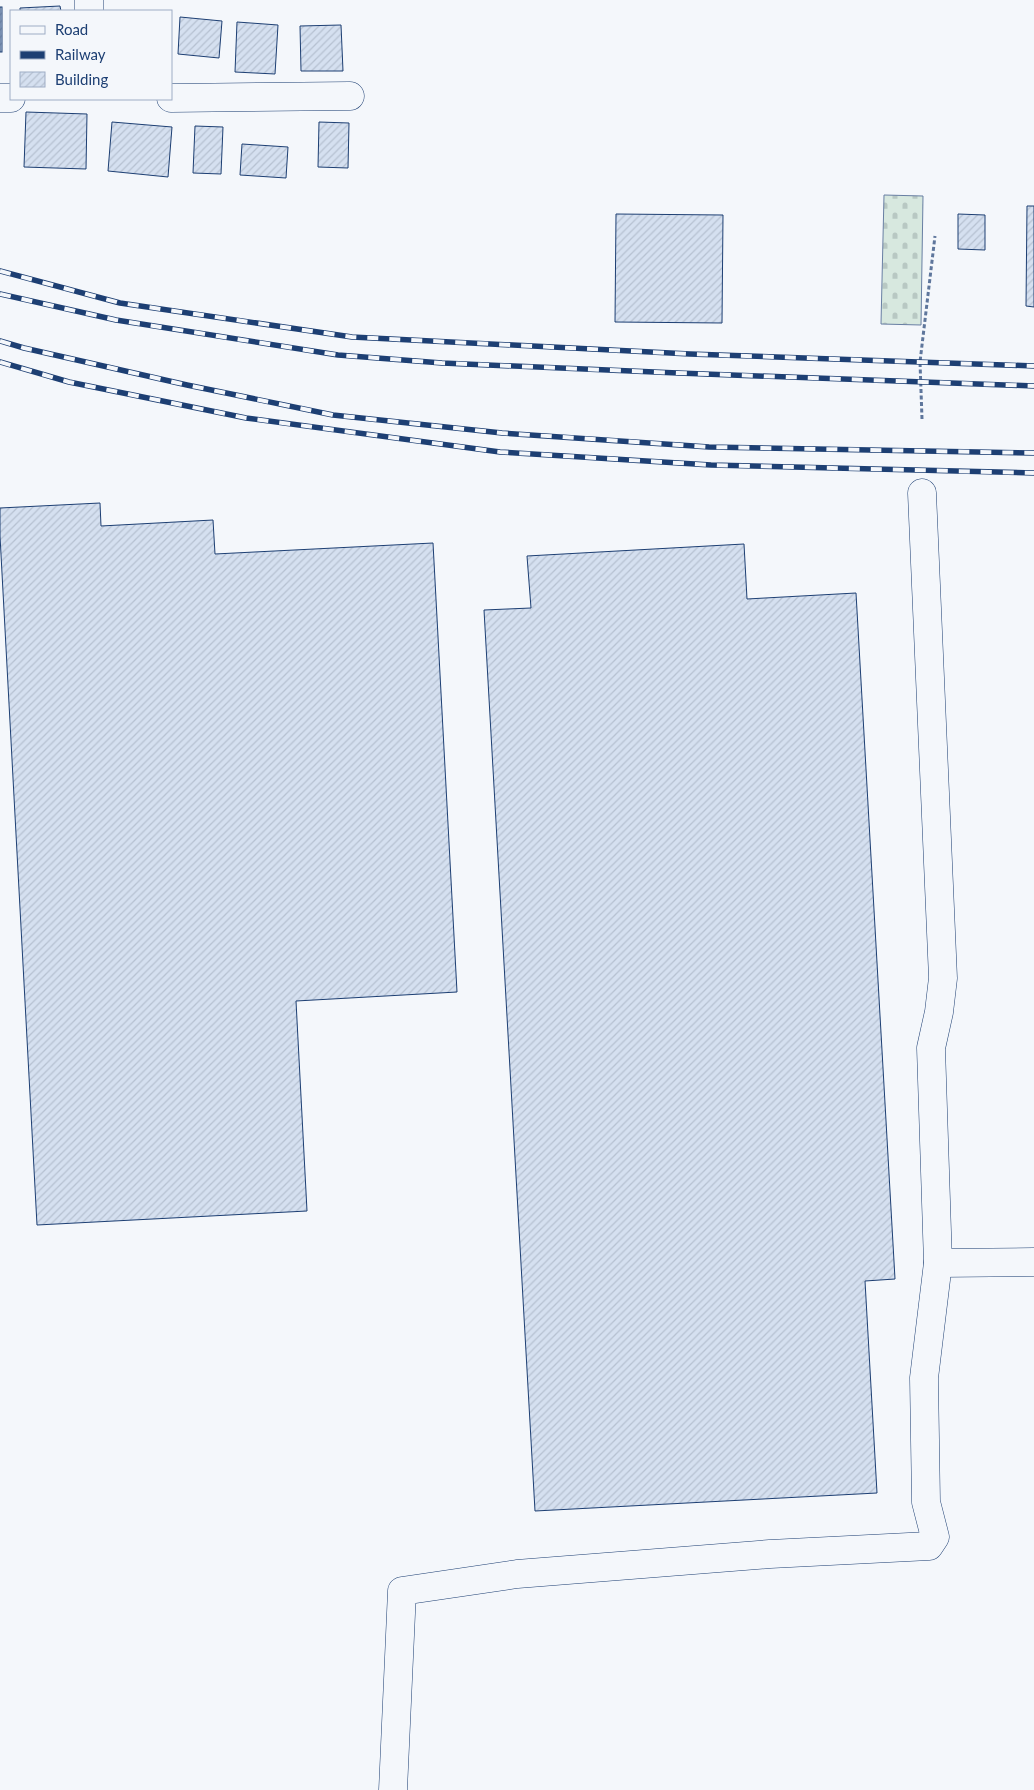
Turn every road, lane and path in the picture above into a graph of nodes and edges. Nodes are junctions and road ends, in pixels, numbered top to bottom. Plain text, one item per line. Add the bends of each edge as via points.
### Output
1 (350, 96) dead end
2 (172, 98) edge
3 (935, 236) dead end
4 (922, 419) dead end
5 (922, 493) dead end
6 (1034, 1262) edge
7 (938, 1263) junction
8 (393, 1790) edge

1 - 2 street
3 - 4 path via 920,362
5 - 7 street via 943,978 940,1012 931,1048
6 - 7 street
7 - 8 street via 924,1378 926,1502 935,1538 929,1546 526,1573 402,1591

